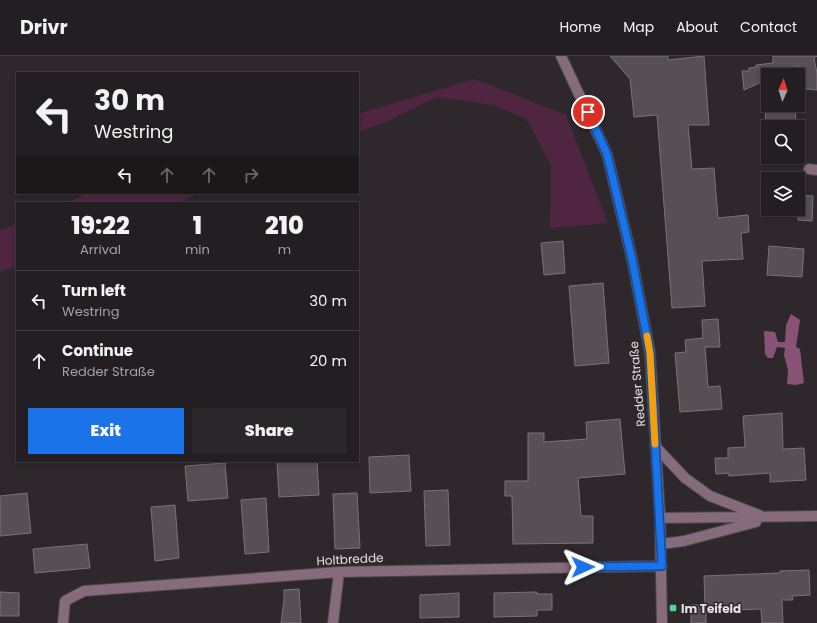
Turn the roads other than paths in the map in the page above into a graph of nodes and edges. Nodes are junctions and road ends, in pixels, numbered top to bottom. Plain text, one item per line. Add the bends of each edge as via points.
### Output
1 (562, 56) edge
2 (655, 446) junction
3 (817, 516) edge
4 (660, 518) junction
5 (769, 518) junction
6 (661, 544) junction
7 (662, 566) junction
8 (339, 572) junction
9 (63, 623) edge
10 (333, 623) edge
11 (662, 623) edge

1 - 2 street, Redder Straße via 607,154 611,169 650,353
2 - 4 street, Redder Straße
2 - 5 street via 685,478 710,496
3 - 5 street
4 - 5 street
4 - 6 street, Redder Straße
5 - 6 street via 684,541
6 - 7 street, Redder Straße
7 - 8 street, Holtbredde
7 - 11 street, Redder Straße
8 - 9 street, Holtbredde via 84,591 65,601
8 - 10 street

